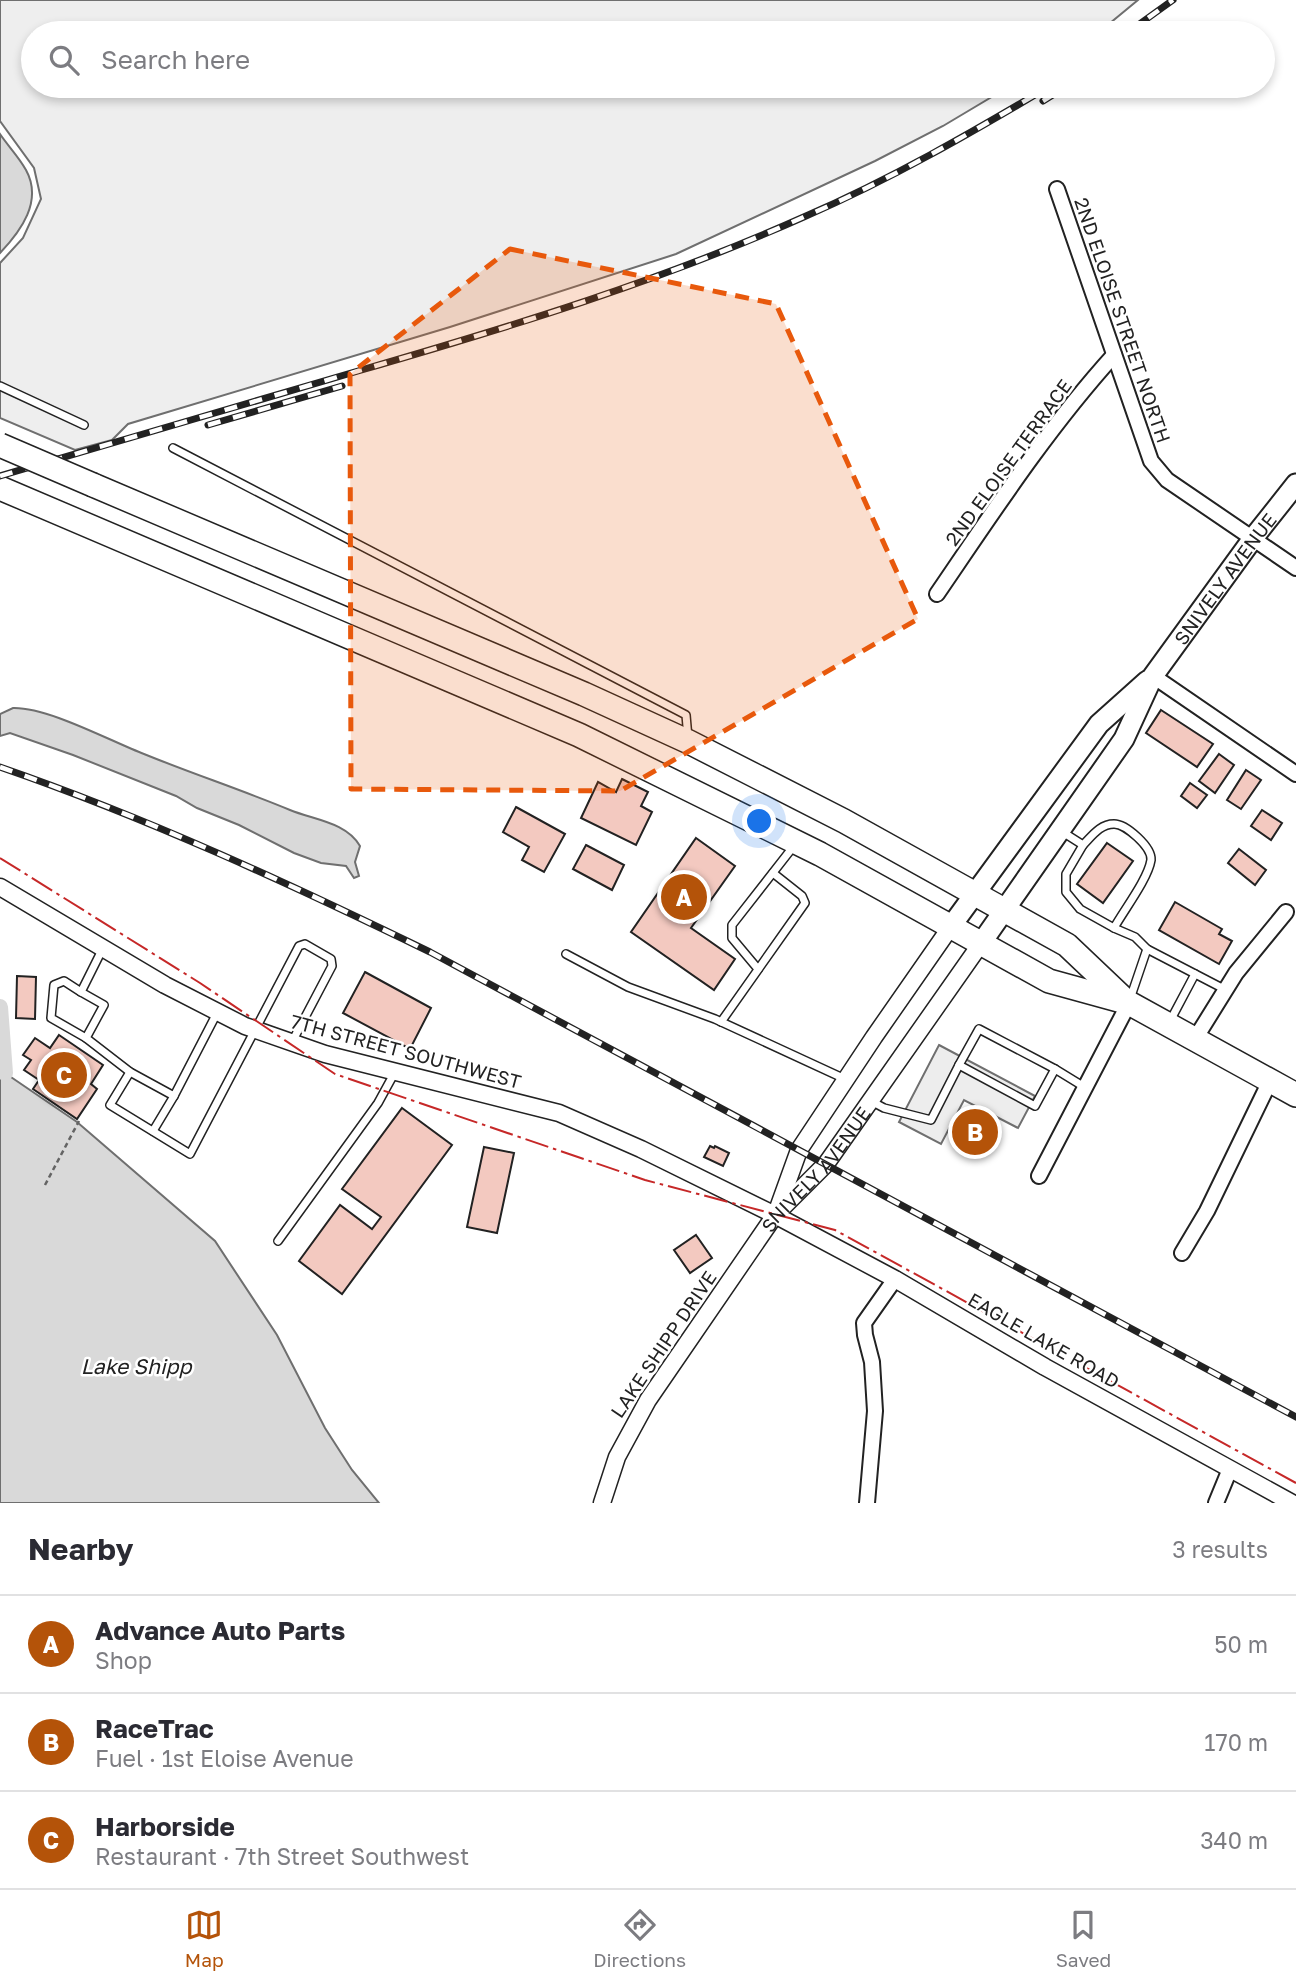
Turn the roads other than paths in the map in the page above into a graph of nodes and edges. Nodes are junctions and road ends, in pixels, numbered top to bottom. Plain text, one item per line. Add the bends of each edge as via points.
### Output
1 (1057, 189) dead end
2 (1114, 355) junction
3 (0, 386) edge
4 (85, 425) dead end
5 (0, 445) edge
6 (173, 447) dead end
7 (1296, 484) edge
8 (0, 488) edge
9 (1254, 537) junction
10 (1296, 568) edge
11 (937, 594) dead end
12 (1153, 676) junction
13 (689, 743) junction
14 (1296, 775) edge
15 (1060, 831) junction
16 (797, 842) junction
17 (1083, 845) junction
18 (773, 873) junction
19 (5, 889) edge
20 (976, 893) junction
21 (1006, 910) junction
22 (1286, 912) dead end
23 (952, 926) junction
24 (1114, 928) junction
25 (982, 942) junction
26 (103, 948) junction
27 (1147, 949) junction
28 (566, 954) dead end
29 (758, 969) junction
30 (1195, 974) junction
31 (1226, 990) junction
32 (81, 992) junction
33 (1129, 1003) junction
34 (217, 1013) junction
35 (721, 1022) junction
36 (1168, 1024) junction
37 (256, 1029) junction
38 (86, 1038) junction
39 (1195, 1039) junction
40 (291, 1042) junction
41 (959, 1065) junction
42 (1055, 1069) junction
43 (396, 1071) junction
44 (130, 1072) junction
45 (845, 1080) junction
46 (1270, 1081) junction
47 (1086, 1088) junction
48 (1296, 1095) edge
49 (174, 1096) junction
50 (870, 1101) junction
51 (153, 1131) junction
52 (1039, 1176) dead end
53 (775, 1215) junction
54 (278, 1241) dead end
55 (1182, 1253) dead end
56 (895, 1279) junction
57 (1230, 1469) junction
58 (602, 1503) edge
59 (867, 1503) edge
60 (1216, 1503) edge
61 (1292, 1503) edge

1 - 2 street, 2ND ELOISE STREET NORTH
2 - 9 street, 2ND ELOISE STREET NORTH via 1157,471
2 - 11 street, 2ND ELOISE TERRACE via 1038,447
3 - 4 lane
5 - 13 highway, bridge
6 - 13 lane via 686,715
7 - 9 main road, SNIVELY AVENUE
8 - 16 highway via 579,735
9 - 10 street, 2ND ELOISE STREET NORTH
9 - 12 main road, SNIVELY AVENUE
12 - 14 street
12 - 15 main road, SNIVELY AVENUE via 1124,739
12 - 20 main road, SNIVELY AVENUE via 1099,724
13 - 20 highway
15 - 17 lane
15 - 21 main road, SNIVELY AVENUE
16 - 18 lane
16 - 23 highway
17 - 24 lane via 1066,874 1066,892 1080,909
17 - 24 lane via 1100,827 1115,824 1149,847 1148,870
18 - 29 lane via 732,925 732,938
18 - 29 lane via 805,903
19 - 26 street, 7TH STREET SOUTHWEST
20 - 21 highway
20 - 23 main road, SNIVELY AVENUE
21 - 25 main road, SNIVELY AVENUE
21 - 33 highway via 1067,946
22 - 31 street
23 - 25 highway
23 - 45 street, SNIVELY AVENUE
24 - 27 lane via 1135,937
25 - 33 highway via 1049,981
25 - 50 street, SNIVELY AVENUE
26 - 32 lane
26 - 34 street, 7TH STREET SOUTHWEST
27 - 30 lane
27 - 33 lane
28 - 35 lane via 628,987
29 - 35 lane
30 - 31 lane
30 - 36 lane
31 - 39 street
32 - 38 lane via 104,1005
32 - 38 lane via 64,981 54,985 51,1018
33 - 36 highway
33 - 47 street
34 - 37 street, 7TH STREET SOUTHWEST
34 - 49 lane
35 - 45 lane
36 - 39 highway
37 - 40 street, 7TH STREET SOUTHWEST
37 - 40 lane via 304,944 331,959 332,966
37 - 51 lane via 190,1154
38 - 44 lane
39 - 46 highway
40 - 43 street, 7TH STREET SOUTHWEST
41 - 42 lane via 979,1029
41 - 42 lane via 1007,1086 1035,1106
41 - 50 lane via 931,1119
42 - 47 lane
43 - 53 street, 7TH STREET SOUTHWEST via 559,1114
43 - 54 lane
44 - 49 lane
44 - 51 lane via 110,1105
45 - 53 street, SNIVELY AVENUE via 799,1150
46 - 48 highway
46 - 55 street
47 - 52 street
49 - 51 lane
50 - 53 street, SNIVELY AVENUE via 826,1164
53 - 56 street, EAGLE LAKE ROAD
53 - 58 street, LAKE SHIPP DRIVE via 638,1415 617,1457
56 - 57 street, EAGLE LAKE ROAD
56 - 59 street via 864,1323 875,1411
57 - 60 street
57 - 61 street, EAGLE LAKE ROAD

